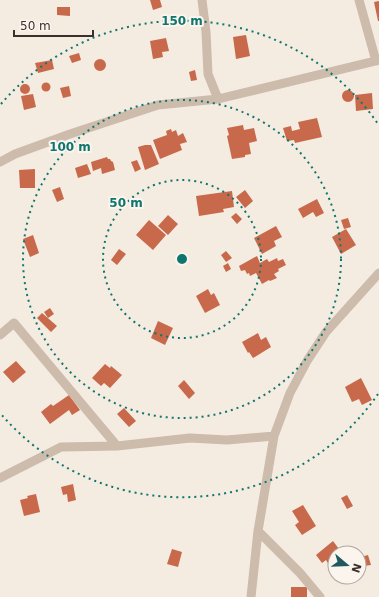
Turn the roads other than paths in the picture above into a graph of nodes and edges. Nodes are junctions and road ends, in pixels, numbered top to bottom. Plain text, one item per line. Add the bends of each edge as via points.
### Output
1 (202, 0) edge
2 (360, 0) edge
3 (378, 60) edge
4 (218, 99) junction
5 (0, 162) edge
6 (379, 273) edge
7 (0, 335) edge
8 (274, 436) junction
9 (117, 446) junction
10 (0, 478) edge
11 (258, 531) junction
12 (250, 597) edge
13 (320, 597) edge

1 - 4 street via 208,74
2 - 3 street
3 - 4 street
4 - 5 street via 158,105 70,134
6 - 8 street via 326,332 307,361 290,392
7 - 9 street via 14,323
8 - 9 street via 227,440 190,438
8 - 11 street
9 - 10 street via 61,447
11 - 12 street
11 - 13 street

